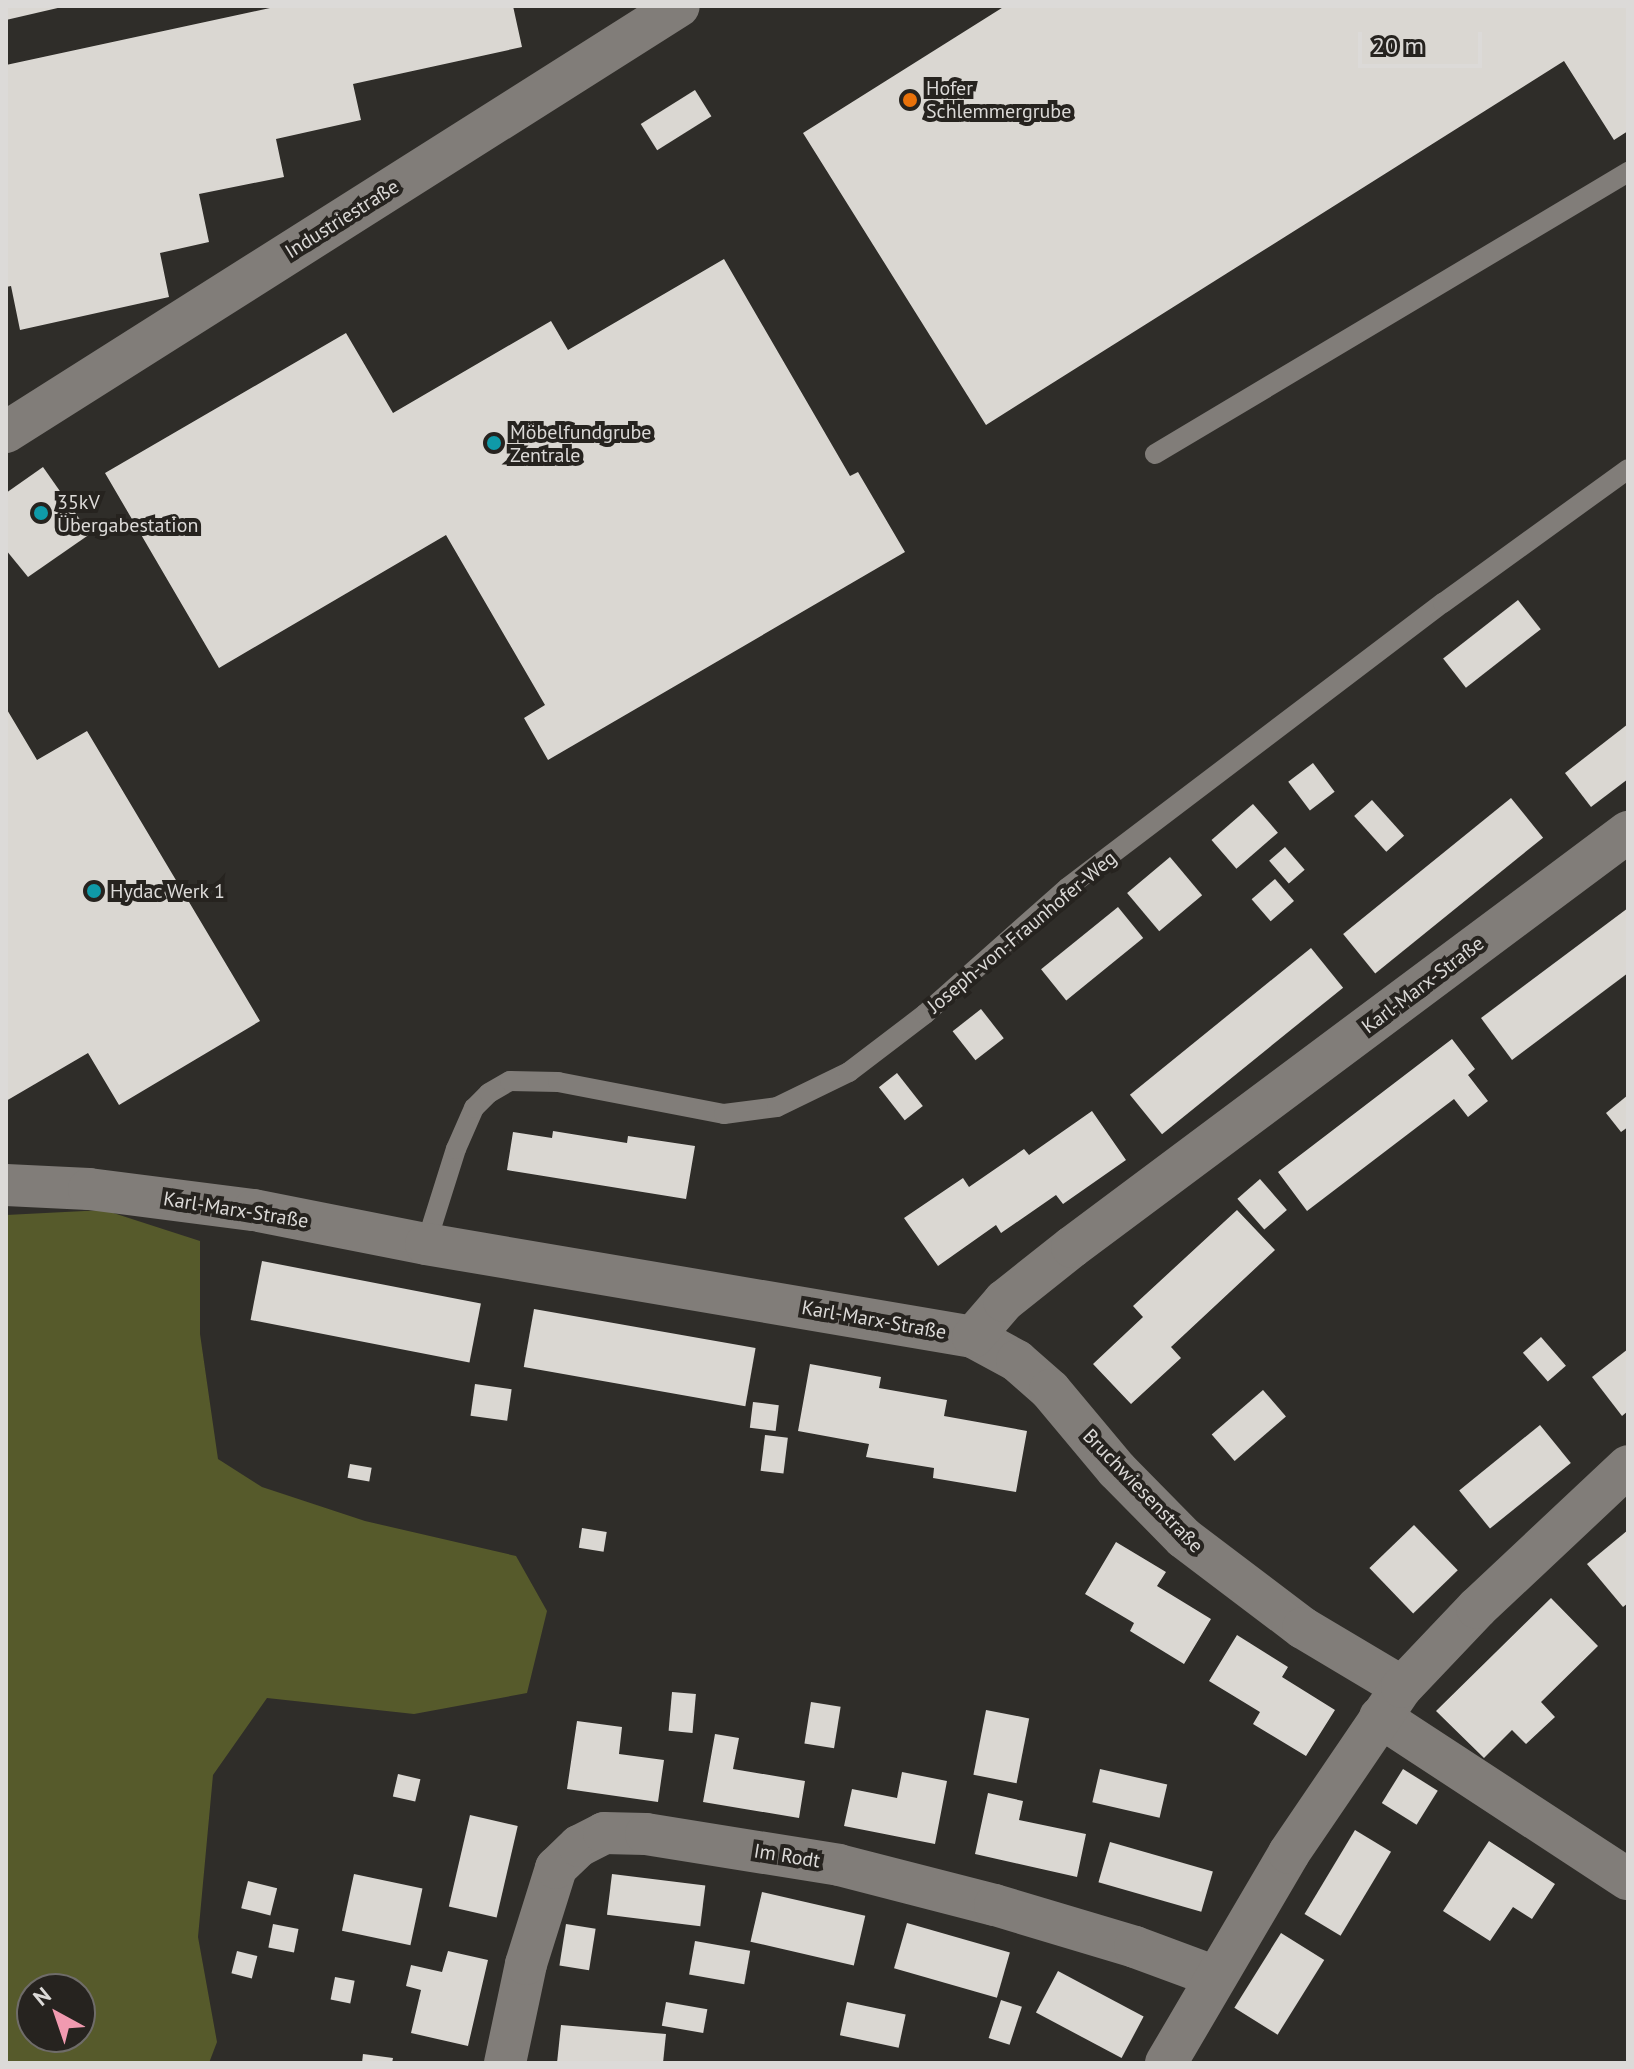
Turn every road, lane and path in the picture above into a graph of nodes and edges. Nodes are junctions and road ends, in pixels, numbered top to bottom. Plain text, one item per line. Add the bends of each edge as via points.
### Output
1 (679, 6) edge
2 (1628, 172) edge
3 (6, 432) edge
4 (1155, 454) dead end
5 (1628, 469) edge
6 (1628, 832) edge
7 (6, 1185) edge
8 (426, 1244) junction
9 (973, 1337) junction
10 (1628, 1466) edge
11 (1391, 1702) junction
12 (1628, 1879) edge
13 (1216, 1977) junction
14 (505, 2063) edge
15 (1166, 2063) edge

1 - 3 street, Industriestraße
2 - 4 lane
5 - 8 lane, Joseph-von-Fraunhofer-Weg via 1067,888 925,1014 849,1072 777,1107 724,1114 558,1082 510,1081 489,1093 474,1108 456,1149
6 - 9 street, Karl-Marx-Straße via 1072,1247 1004,1301
7 - 8 street, Karl-Marx-Straße via 89,1189 254,1210
8 - 9 street, Karl-Marx-Straße
9 - 11 street, Bruchwiesenstraße via 1017,1361 1050,1390 1117,1470 1184,1538
10 - 11 street via 1477,1608
11 - 12 street, Bruchwiesenstraße
11 - 13 street via 1289,1853
13 - 14 street, Im Rodt via 995,1905 839,1865 646,1834 604,1833 579,1846 556,1868 526,1964
13 - 15 street

